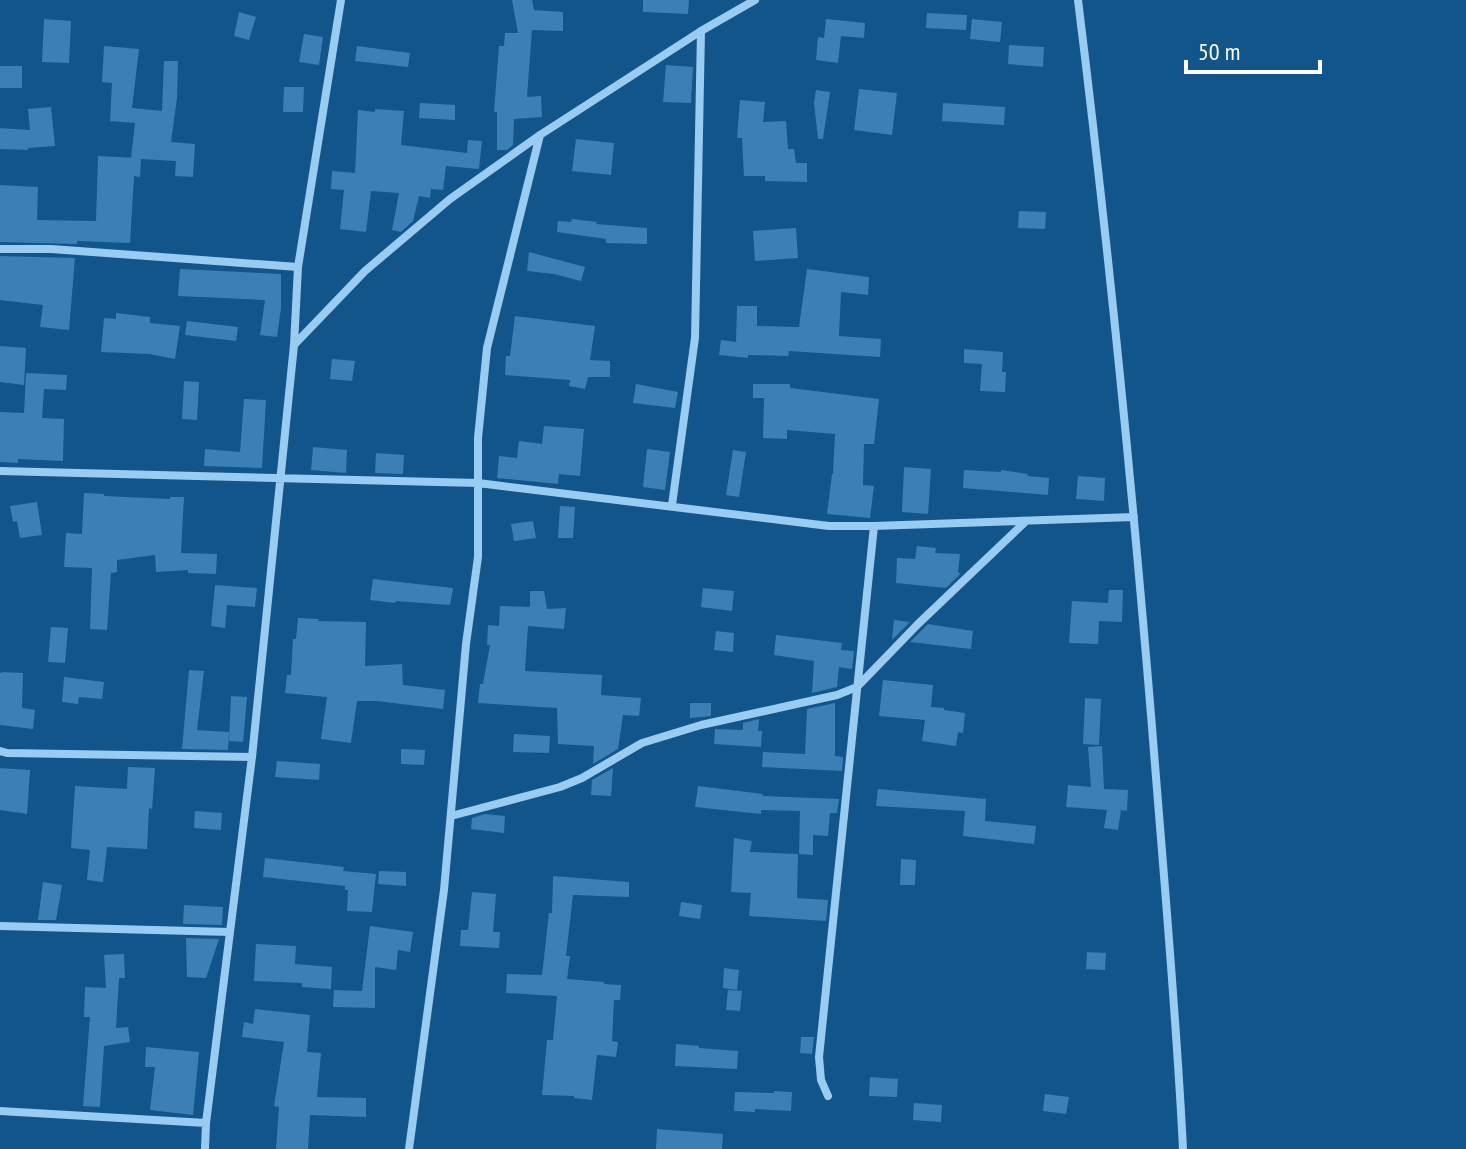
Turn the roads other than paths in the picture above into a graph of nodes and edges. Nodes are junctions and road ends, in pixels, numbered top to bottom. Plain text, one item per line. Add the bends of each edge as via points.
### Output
1 (341, 0) edge
2 (755, 0) edge
3 (1078, 0) edge
4 (701, 31) junction
5 (540, 135) junction
6 (0, 249) edge
7 (298, 267) junction
8 (294, 345) junction
9 (0, 471) edge
10 (281, 479) junction
11 (478, 483) junction
12 (672, 505) junction
13 (1134, 517) junction
14 (1026, 521) junction
15 (874, 526) junction
16 (857, 687) junction
17 (0, 751) edge
18 (252, 757) junction
19 (451, 816) junction
20 (0, 926) edge
21 (230, 932) junction
22 (828, 1096) dead end
23 (0, 1111) edge
24 (206, 1123) junction
25 (205, 1149) edge
26 (409, 1149) edge
27 (1183, 1149) edge

1 - 7 street
2 - 4 street
3 - 13 street
4 - 5 street
4 - 12 street via 695,338
5 - 8 street via 450,199 365,271
5 - 11 street via 487,348
6 - 7 street
7 - 8 street
8 - 10 street
9 - 10 street
10 - 11 street
10 - 18 street
11 - 12 street
11 - 19 street via 478,557
12 - 15 street via 829,526
13 - 14 street
13 - 27 street
14 - 15 street
14 - 16 street
15 - 16 street
16 - 19 street via 642,743 560,787
16 - 22 street via 819,1057
17 - 18 street
18 - 21 street
19 - 26 street
20 - 21 street
21 - 24 street
23 - 24 street
24 - 25 street

